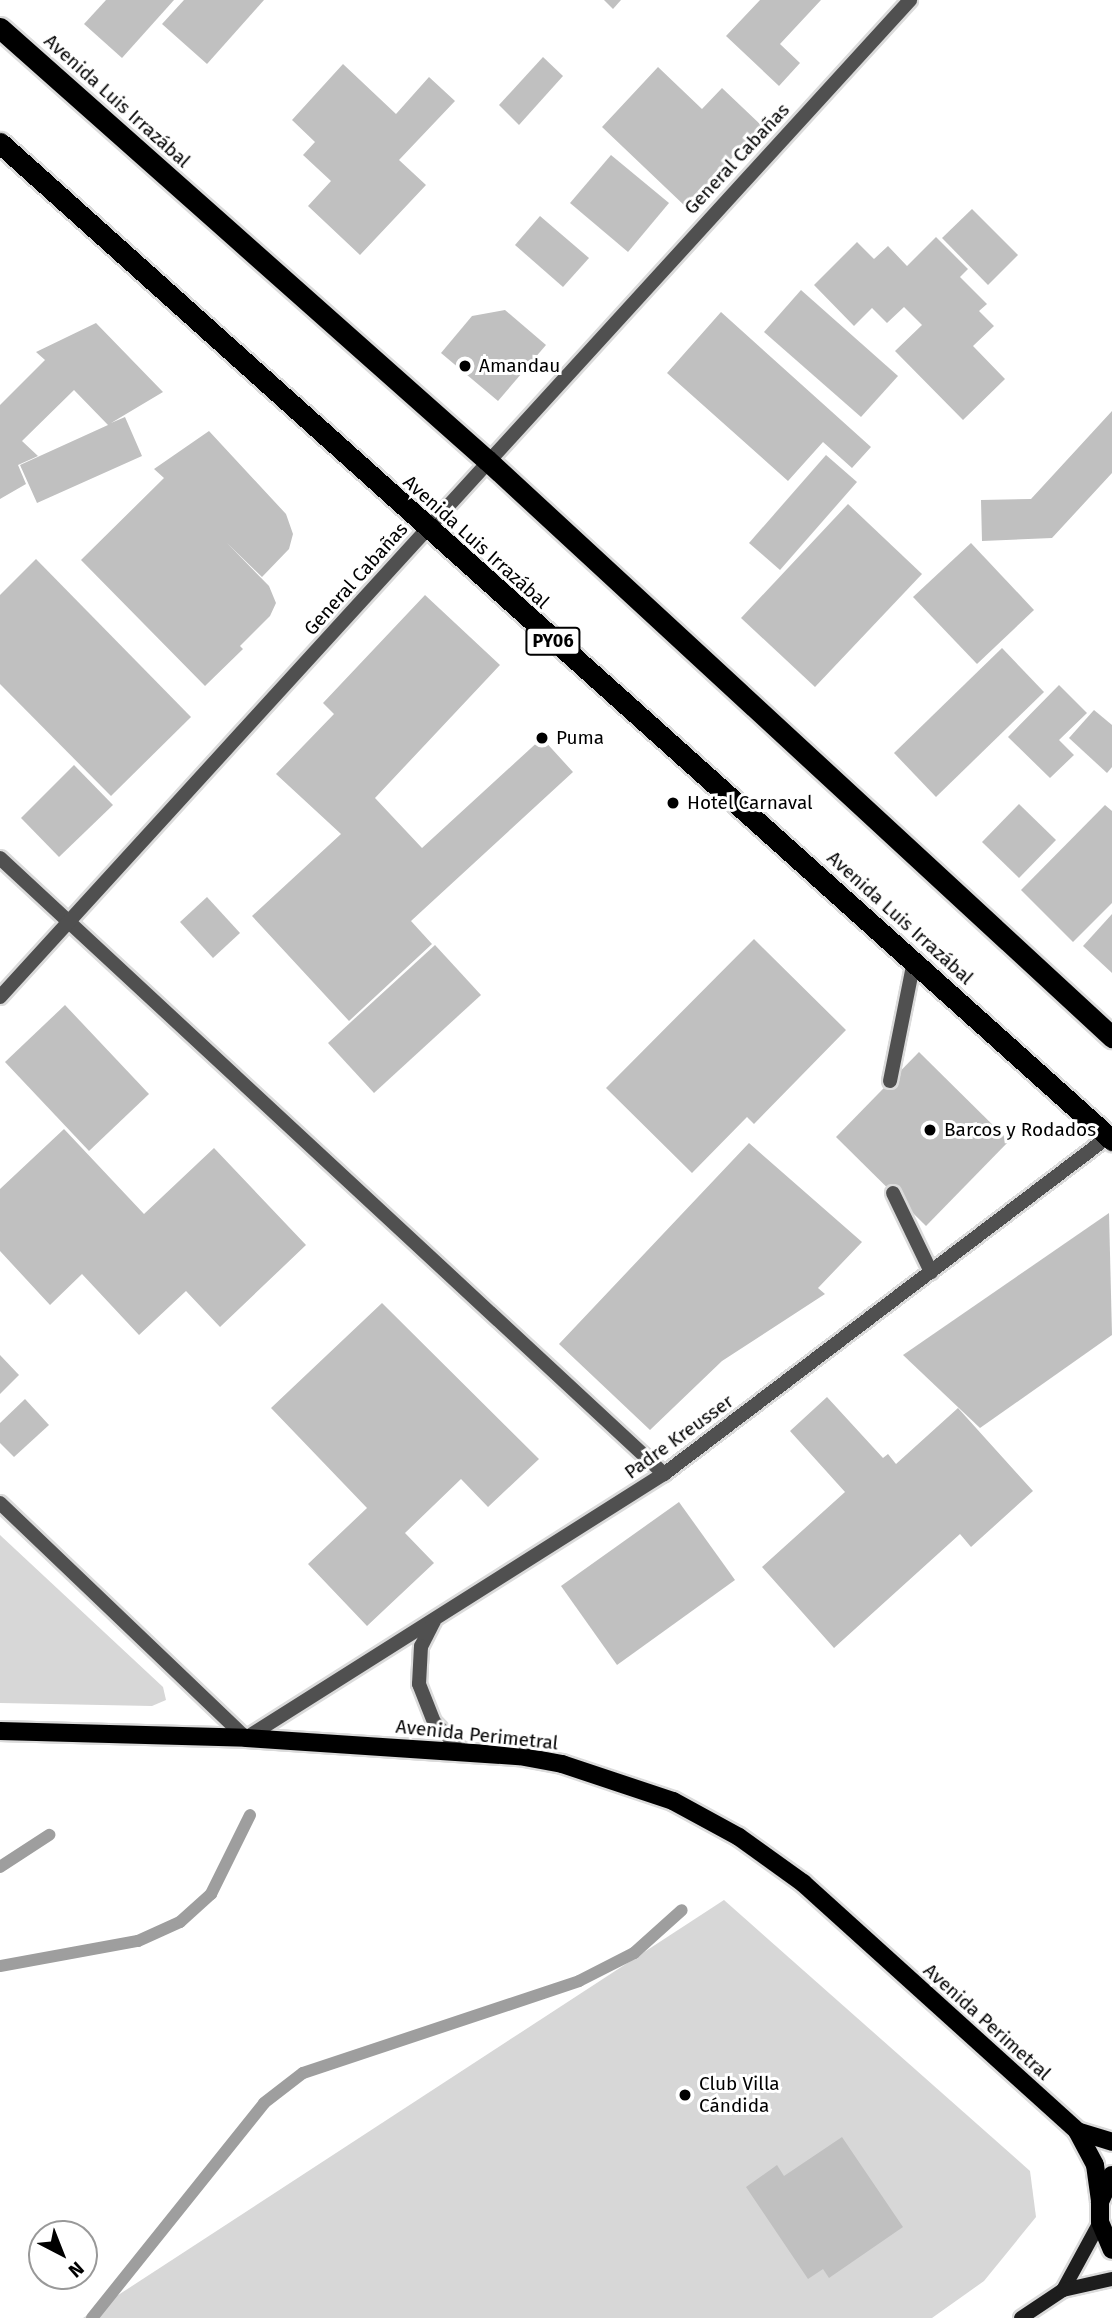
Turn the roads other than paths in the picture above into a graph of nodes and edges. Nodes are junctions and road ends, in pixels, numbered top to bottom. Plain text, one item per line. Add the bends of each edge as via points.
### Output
1 (910, 0) edge
2 (0, 28) edge
3 (0, 143) edge
4 (487, 460) junction
5 (427, 529) junction
6 (0, 858) edge
7 (69, 921) junction
8 (914, 961) junction
9 (0, 998) edge
10 (1112, 1037) edge
11 (890, 1081) dead end
12 (1111, 1137) edge
13 (893, 1194) dead end
14 (931, 1272) junction
15 (664, 1474) junction
16 (0, 1503) edge
17 (434, 1619) junction
18 (0, 1731) edge
19 (246, 1738) junction
20 (463, 1752) junction
21 (1077, 2131) junction
22 (1112, 2142) edge
23 (1112, 2175) edge
24 (1100, 2202) junction
25 (1100, 2222) junction
26 (1112, 2250) edge
27 (1112, 2280) edge
28 (1063, 2290) junction
29 (1021, 2318) edge

1 - 4 street, General Cabañas
2 - 4 highway, Avenida Luis Irrazábal
3 - 5 highway, Avenida Luis Irrazábal / PY06
4 - 5 street, General Cabañas
4 - 10 highway, Avenida Luis Irrazábal
5 - 7 street, General Cabañas
5 - 8 highway, Avenida Luis Irrazábal / PY06
6 - 7 street
7 - 9 street, General Cabañas
7 - 15 street
8 - 11 street
8 - 12 highway, Avenida Luis Irrazábal / PY06
12 - 14 street, Padre Kreusser
13 - 14 street
14 - 15 street, Padre Kreusser
15 - 17 street, Padre Kreusser
16 - 19 street
17 - 19 street, Padre Kreusser
17 - 20 street via 421,1646 419,1684 434,1722
18 - 19 main road, Avenida Perimetral
19 - 20 main road, Avenida Perimetral
20 - 21 main road, Avenida Perimetral via 562,1764 619,1781 673,1801 739,1837 803,1884
21 - 22 main road, Avenida Perimetral
21 - 24 main road, Avenida Perimetral via 1095,2165
23 - 24 main road, Avenida Perimetral
24 - 25 main road, Avenida Perimetral
25 - 26 main road, Avenida Perimetral
25 - 28 street
27 - 28 street
28 - 29 street

